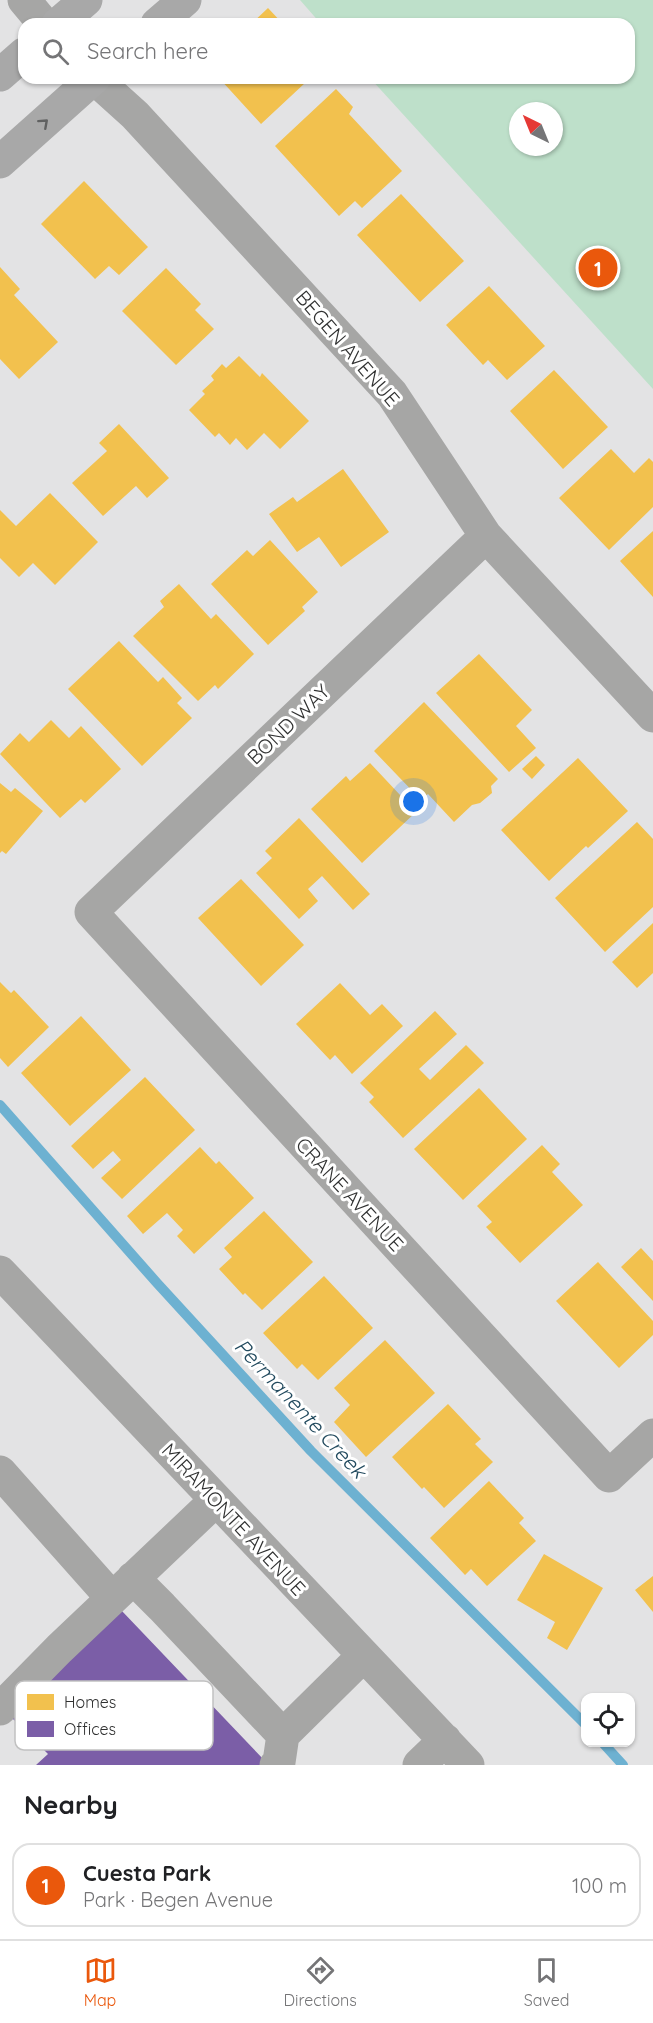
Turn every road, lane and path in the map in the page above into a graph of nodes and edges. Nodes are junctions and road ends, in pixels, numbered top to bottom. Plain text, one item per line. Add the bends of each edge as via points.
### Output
1 (24, 0) edge
2 (86, 0) edge
3 (185, 0) edge
4 (39, 18) edge
5 (65, 18) edge
6 (164, 18) edge
7 (18, 59) edge
8 (0, 75) edge
9 (87, 84) edge
10 (101, 84) edge
11 (0, 162) edge
12 (486, 536) junction
13 (653, 716) edge
14 (91, 912) joint
15 (0, 1272) edge
16 (653, 1436) edge
17 (0, 1472) edge
18 (216, 1500) junction
19 (123, 1588) junction
20 (363, 1656) junction
21 (28, 1681) edge
22 (15, 1693) edge
23 (0, 1708) edge
24 (445, 1740) junction
25 (280, 1750) edge
26 (419, 1765) edge
27 (468, 1765) edge

1 - 4 street
2 - 5 main road
3 - 6 main road
7 - 8 main road
11 -> 9 main road
10 - 12 street, BEGEN AVENUE via 135,115 392,394
12 - 13 street, BEGEN AVENUE
12 - 14 street, BOND WAY
14 - 16 street, CRANE AVENUE via 609,1476
15 - 18 street, MIRAMONTE AVENUE
17 - 19 street
18 - 19 street
18 - 20 street, MIRAMONTE AVENUE
19 - 21 street
19 - 25 street via 162,1607
20 - 24 street, MIRAMONTE AVENUE
20 - 25 street
22 - 23 street
24 - 26 street
24 - 27 street, MIRAMONTE AVENUE

